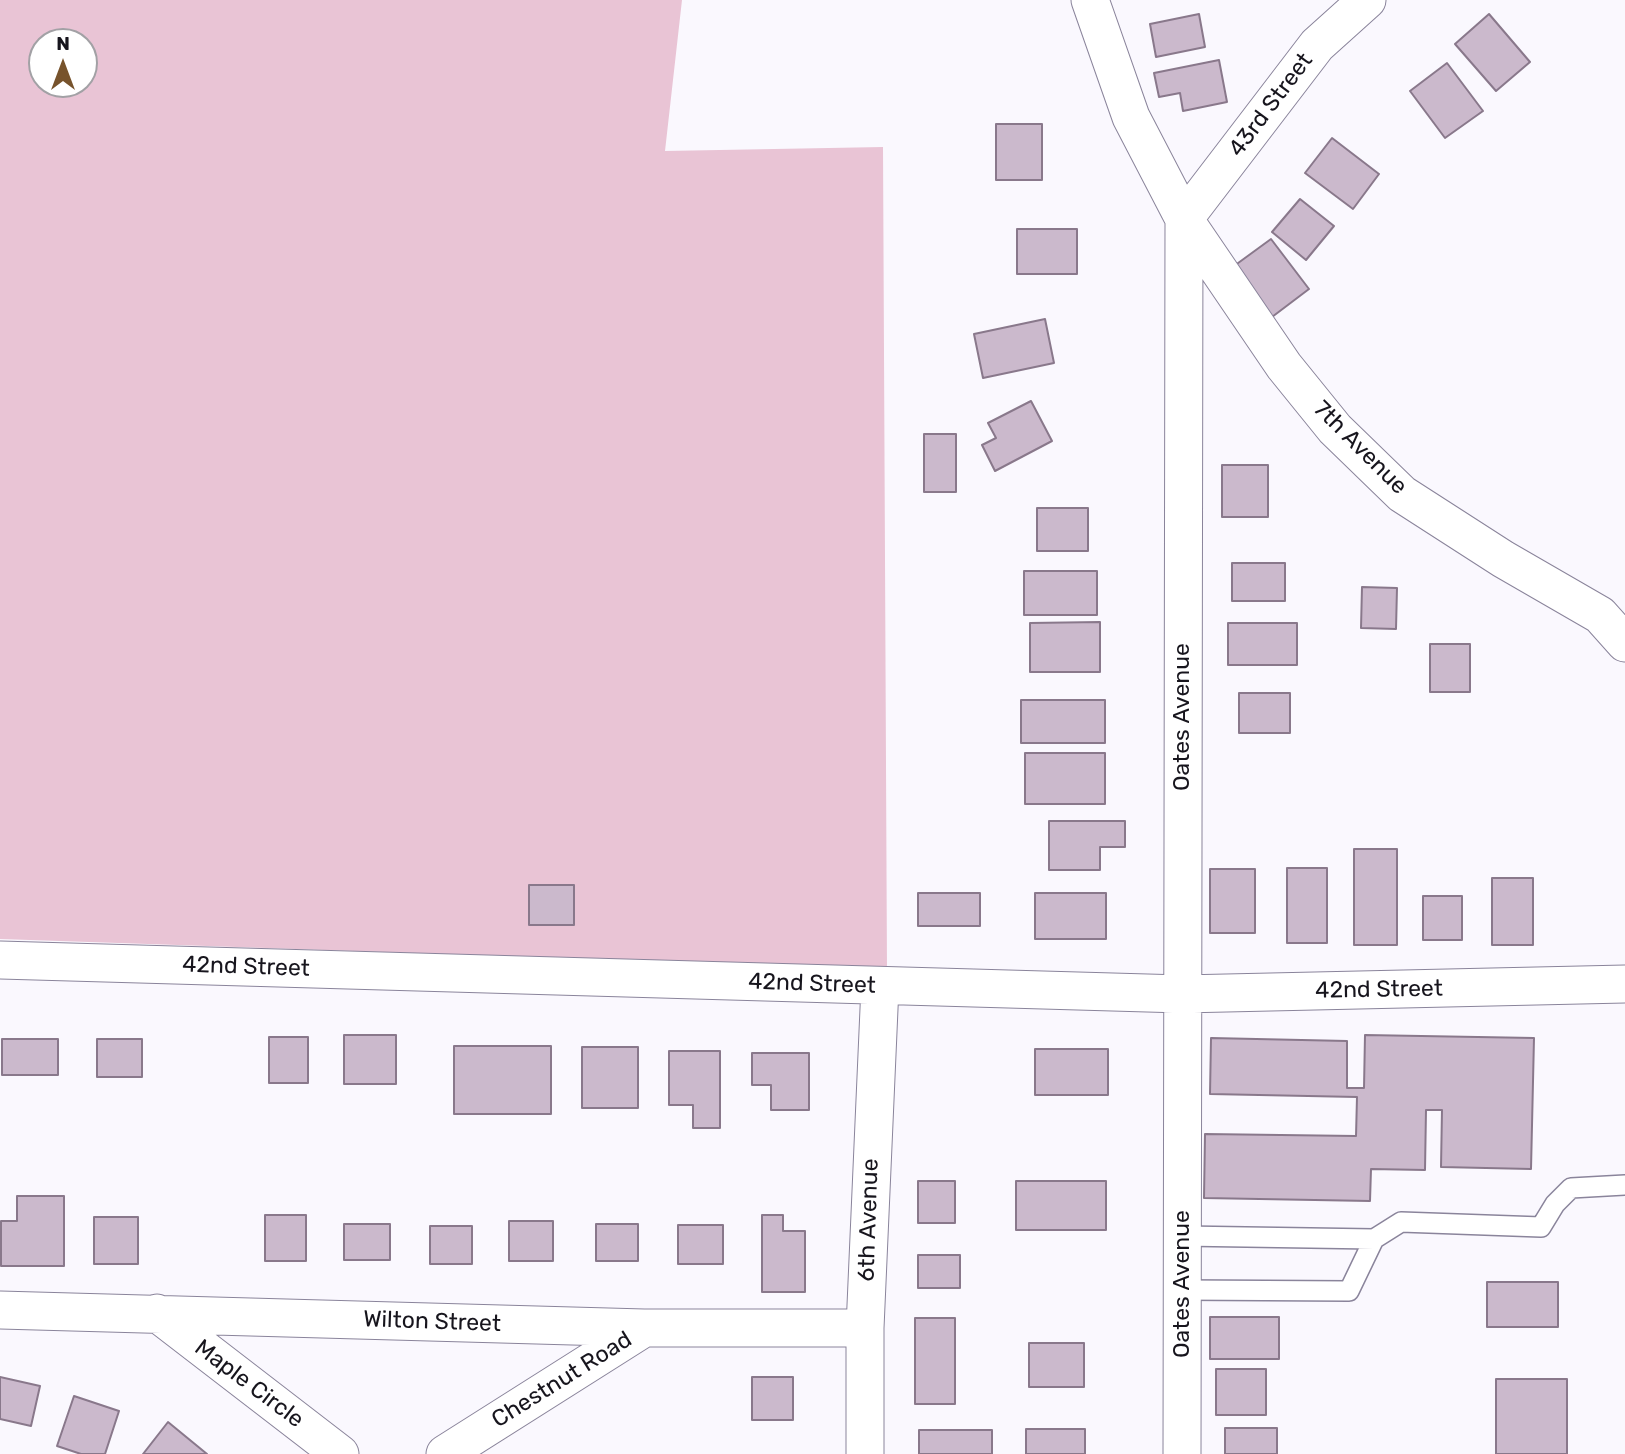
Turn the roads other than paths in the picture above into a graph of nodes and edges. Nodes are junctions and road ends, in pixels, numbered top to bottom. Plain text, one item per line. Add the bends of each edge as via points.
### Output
1 (1090, 0) edge
2 (1367, 0) edge
3 (1184, 219) junction
4 (1625, 643) edge
5 (0, 960) edge
6 (1625, 984) edge
7 (880, 986) junction
8 (1182, 994) junction
9 (1625, 1185) edge
10 (1182, 1236) junction
11 (1374, 1239) junction
12 (1182, 1290) junction
13 (0, 1310) edge
14 (157, 1313) junction
15 (644, 1328) junction
16 (865, 1328) junction
17 (340, 1454) edge
18 (445, 1454) edge
19 (865, 1454) edge
20 (1182, 1454) edge

1 - 3 street, Oates Avenue via 1131,117
2 - 3 street, 43rd Street via 1317,45
3 - 4 street, 7th Avenue via 1284,366 1335,429 1402,494 1600,615
3 - 8 street, Oates Avenue
5 - 7 street, 42nd Street
6 - 8 street, 42nd Street
7 - 8 street, 42nd Street
7 - 16 street, 6th Avenue
8 - 10 street, Oates Avenue
9 - 11 lane via 1571,1188 1541,1227 1401,1222
10 - 11 lane
10 - 12 street, Oates Avenue
11 - 12 lane via 1349,1291
12 - 20 street, Oates Avenue
13 - 14 street, Wilton Street
14 - 15 street, Wilton Street
14 - 17 street, Maple Circle
15 - 16 street, Wilton Street
15 - 18 street, Chestnut Road
16 - 19 street, 6th Avenue

